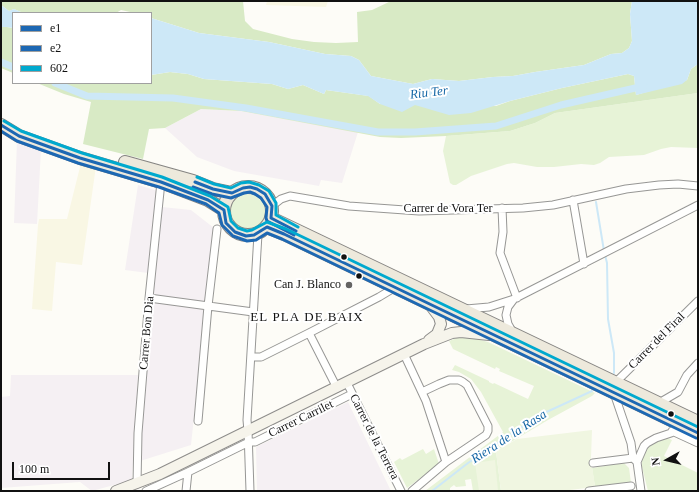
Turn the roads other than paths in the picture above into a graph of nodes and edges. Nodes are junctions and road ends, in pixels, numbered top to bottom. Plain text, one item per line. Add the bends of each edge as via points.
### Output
1 (3, 126) edge
2 (161, 182) junction
3 (698, 186) edge
4 (232, 193) junction
5 (573, 200) junction
6 (698, 205) edge
7 (502, 208) junction
8 (224, 210) junction
9 (267, 221) junction
10 (217, 229) dead end
11 (584, 264) junction
12 (394, 288) junction
13 (149, 298) junction
14 (515, 298) junction
15 (698, 301) edge
16 (429, 304) junction
17 (208, 306) junction
18 (463, 309) junction
19 (252, 312) junction
20 (309, 333) junction
21 (514, 334) junction
22 (492, 335) junction
23 (424, 344) junction
24 (404, 354) junction
25 (251, 357) junction
26 (698, 363) edge
27 (342, 385) junction
28 (615, 388) junction
29 (422, 392) junction
30 (352, 394) junction
31 (659, 403) junction
32 (198, 421) dead end
33 (698, 422) edge
34 (677, 428) junction
35 (248, 431) junction
36 (698, 434) edge
37 (249, 442) junction
38 (698, 443) edge
39 (635, 460) junction
40 (446, 462) junction
41 (593, 463) dead end
42 (188, 472) junction
43 (137, 484) junction
44 (631, 486) dead end
45 (640, 487) edge
46 (116, 491) edge
47 (146, 491) edge
48 (186, 491) edge
49 (250, 491) edge
50 (401, 491) edge
51 (412, 491) edge
52 (589, 491) edge

1 - 2 main road via 19,136 80,158
1 - 4 main road via 21,129 81,151 165,172
2 - 8 main road via 208,200
2 - 13 street, Carrer Bon Dia
3 - 5 street, Carrer de Vora Ter via 662,184
4 - 8 main road via 226,200
4 - 9 main road via 250,187 265,194
5 - 7 street, Carrer de Vora Ter
5 - 11 street
6 - 11 street
7 - 9 street, Carrer de Vora Ter via 419,211 349,206 290,196 281,199
7 - 14 street via 503,232 500,253
8 - 9 main road via 226,223 235,232 246,236
9 - 12 main road via 284,234
9 - 18 main road
9 - 19 street
10 - 17 street
11 - 14 street
12 - 16 main road
12 - 20 street
13 - 17 street
13 - 43 street, Carrer Bon Dia via 138,433
14 - 18 street via 489,308
14 - 21 street via 506,315
15 - 28 street, Carrer del Firal
16 - 22 main road
16 - 23 street via 439,317 440,327 437,334
17 - 19 street
17 - 32 street
18 - 21 main road
19 - 25 street
20 - 25 street via 261,357
20 - 27 street, Carrer de la Terrera
21 - 28 main road
22 - 23 street via 452,333
22 - 28 main road
23 - 24 street
24 - 27 street
24 - 29 street
25 - 35 street
26 - 31 street via 687,375 678,392
27 - 30 street, Carrer de la Terrera
27 - 35 street
28 - 31 main road
28 - 34 main road
28 - 39 street
29 - 40 street
29 - 40 street via 448,380 463,382 488,426 486,435
30 - 37 street, Carrer Carrilet via 255,442
30 - 50 street, Carrer de la Terrera
31 - 33 main road
34 - 36 main road
34 - 38 street
34 - 39 street via 647,443
35 - 37 street
35 - 43 street
37 - 42 street, Carrer Carrilet
37 - 49 street
39 - 41 street
39 - 45 street
40 - 51 street
42 - 47 street, Carrer Carrilet
42 - 48 street
43 - 46 street
44 - 52 street

